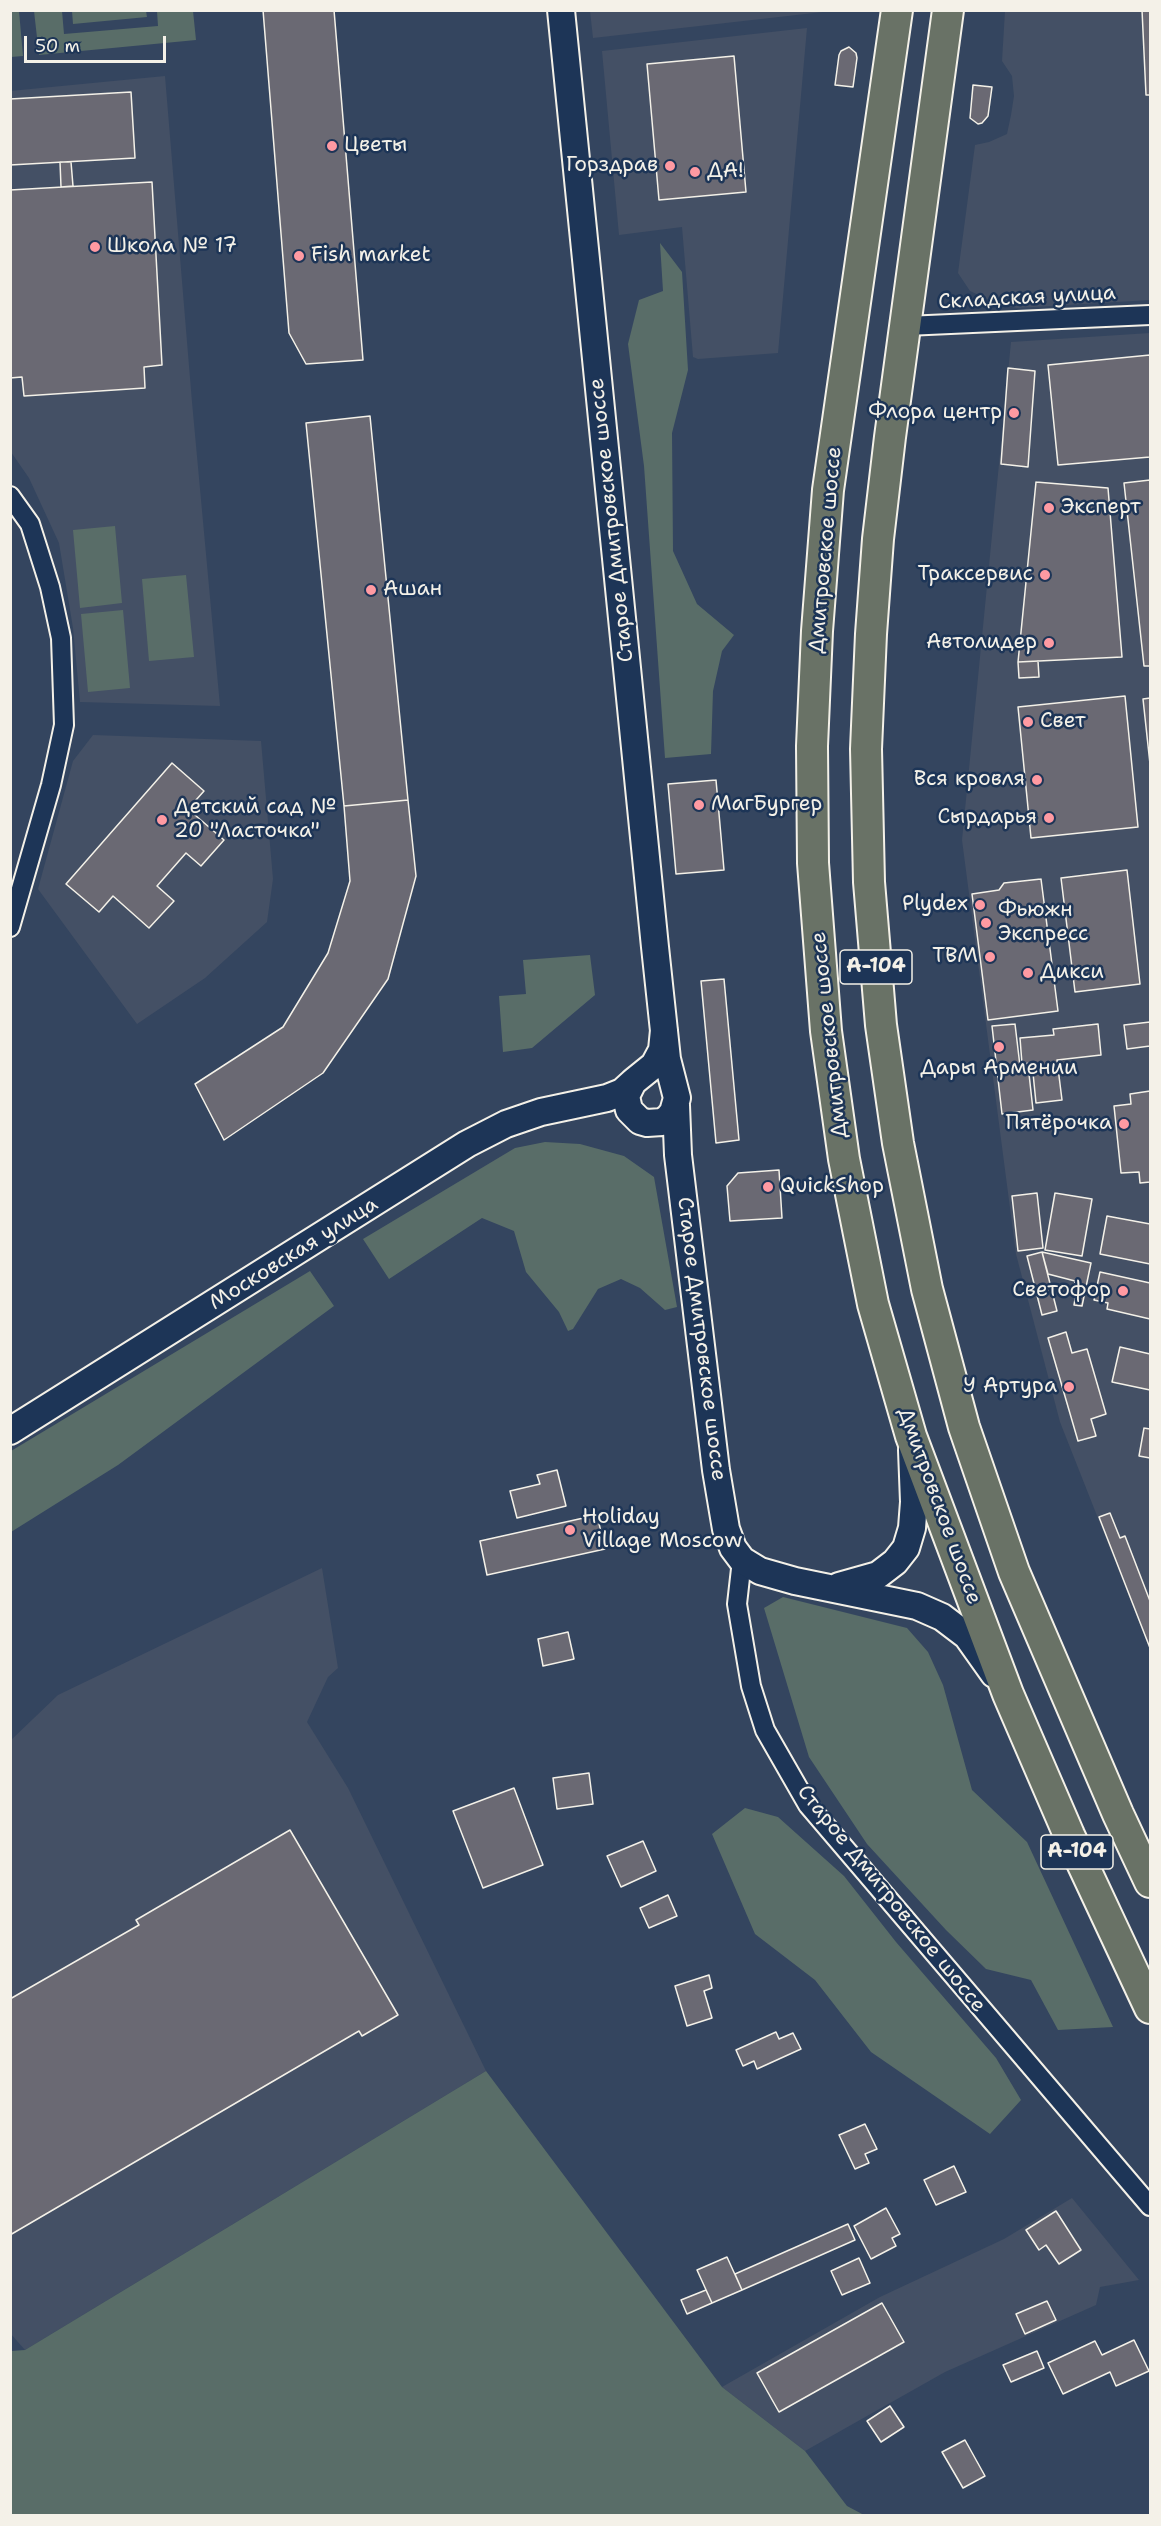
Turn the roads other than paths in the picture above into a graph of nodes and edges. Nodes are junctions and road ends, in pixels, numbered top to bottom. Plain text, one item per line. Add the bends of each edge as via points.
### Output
1 (561, 10) edge
2 (897, 10) edge
3 (948, 10) edge
4 (1150, 315) edge
5 (906, 326) junction
6 (10, 496) edge
7 (10, 927) edge
8 (664, 1030) junction
9 (639, 1078) junction
10 (674, 1094) junction
11 (589, 1104) junction
12 (644, 1120) junction
13 (678, 1155) junction
14 (10, 1431) edge
15 (912, 1436) junction
16 (742, 1560) junction
17 (829, 1588) junction
18 (1008, 1694) junction
19 (1150, 1882) edge
20 (1150, 2008) edge
21 (1150, 2206) edge

1 - 8 main road, Старое Дмитровское шоссе
2 - 15 highway, Дмитровское шоссе / А-104 via 828,490 812,769 813,863 822,983 844,1159 873,1304
3 - 5 highway, А-104
4 - 5 street, Складская улица
5 - 19 highway, А-104 via 878,539 866,749 869,882 881,1025 898,1143 927,1289 964,1427 1014,1572
6 - 7 street via 30,524 51,587 61,638 64,725
8 - 9 main road, Старое Дмитровское шоссе via 662,1050 654,1065
8 - 10 main road, Старое Дмитровское шоссе
9 - 10 main road via 660,1074
9 - 11 main road, Московская улица via 622,1092
9 - 12 main road, Старое Дмитровское шоссе via 626,1096 629,1110
10 - 12 main road via 668,1118
10 - 13 main road, Старое Дмитровское шоссе
11 - 12 main road, Московская улица via 608,1104
11 - 14 main road, Московская улица via 541,1112 467,1144
12 - 13 main road, Старое Дмитровское шоссе via 670,1138
13 - 16 main road, Старое Дмитровское шоссе via 716,1470 726,1529
15 - 17 main road, А-104 via 914,1502 906,1548 878,1575
15 - 18 highway, Дмитровское шоссе / А-104
16 - 17 main road, А-104 via 760,1571
16 - 21 street, Старое Дмитровское шоссе via 737,1604 751,1686 765,1730 808,1805
17 - 18 main road, А-104 via 917,1606 942,1617 967,1636
18 - 20 highway, Дмитровское шоссе / А-104

